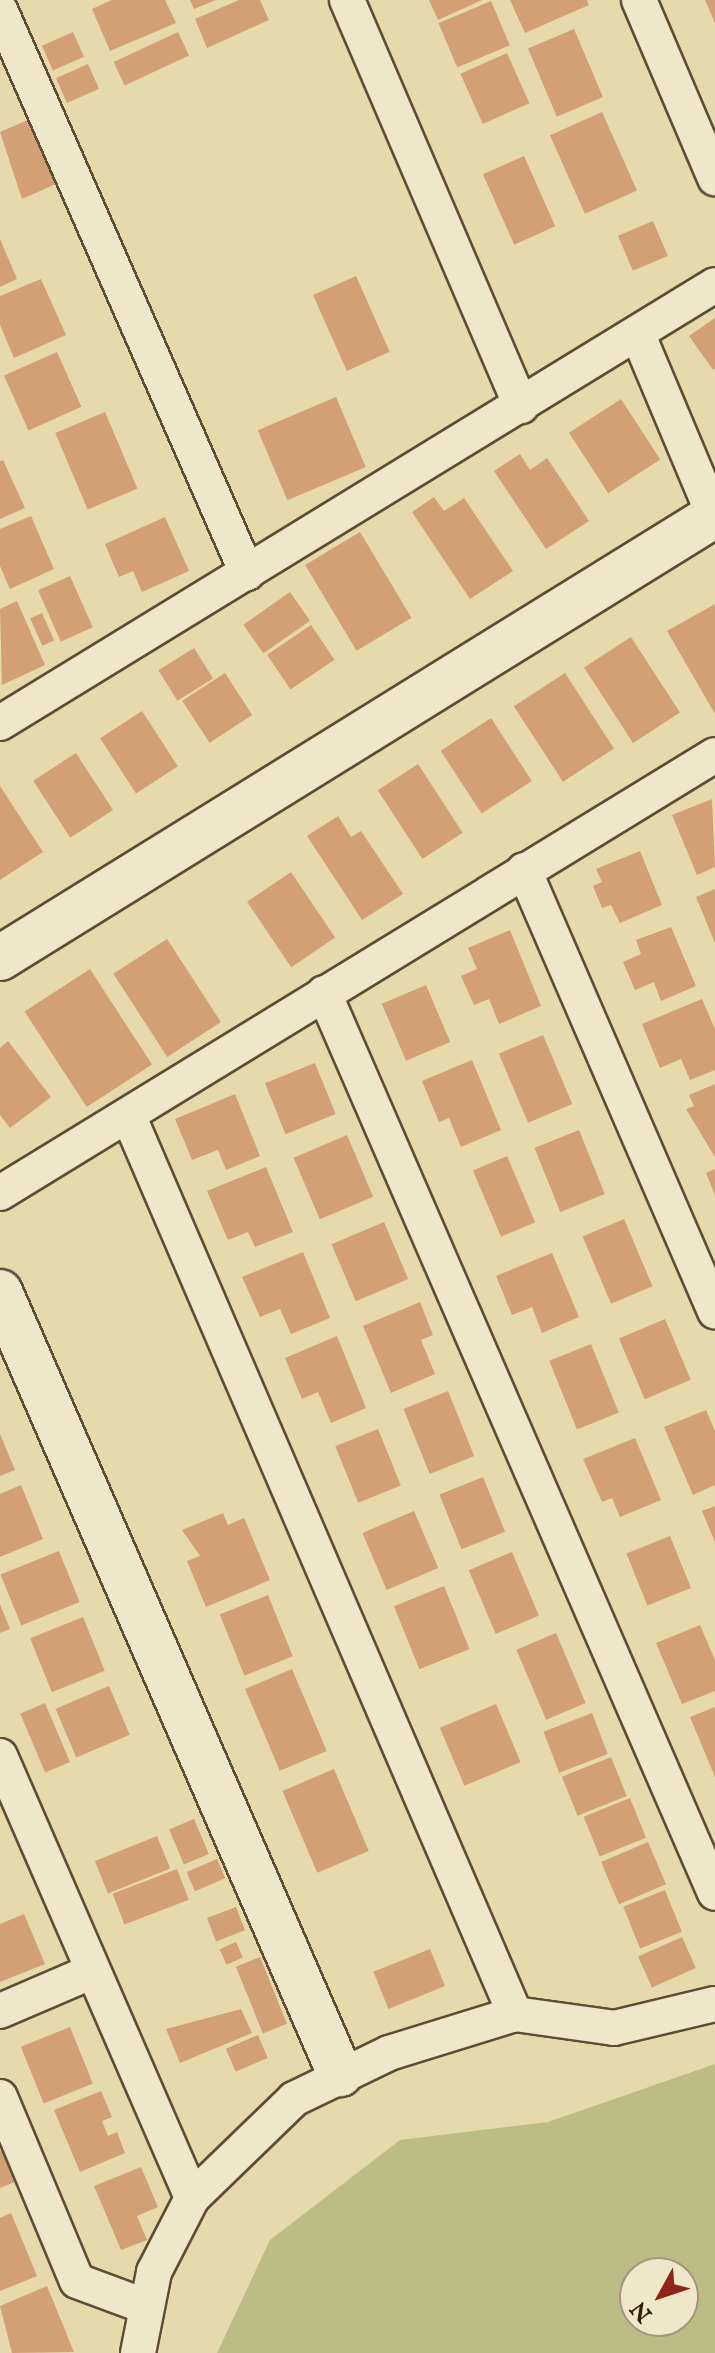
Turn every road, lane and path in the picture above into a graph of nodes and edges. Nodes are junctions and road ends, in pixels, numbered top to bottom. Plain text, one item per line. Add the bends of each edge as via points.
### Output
1 (347, 0) edge
2 (639, 0) edge
3 (0, 10) edge
4 (715, 178) edge
5 (715, 285) edge
6 (638, 335) junction
7 (521, 406) junction
8 (714, 516) edge
9 (247, 573) junction
10 (0, 723) edge
11 (715, 755) edge
12 (524, 870) junction
13 (0, 958) edge
14 (324, 993) junction
15 (129, 1117) junction
16 (0, 1193) edge
17 (0, 1292) edge
18 (715, 1311) edge
19 (0, 1756) edge
20 (715, 1893) edge
21 (93, 1971) junction
22 (715, 2004) edge
23 (0, 2011) edge
24 (515, 2014) junction
25 (340, 2074) junction
26 (0, 2097) edge
27 (192, 2198) junction
28 (142, 2305) junction
29 (138, 2353) edge

1 - 7 street
2 - 4 street
3 - 9 street
5 - 6 street
6 - 7 street
6 - 8 street
7 - 9 street
8 - 13 street
9 - 10 street
11 - 12 street
12 - 14 street
12 - 18 street
14 - 15 street
14 - 20 street
15 - 16 street
15 - 24 street
17 - 25 street
19 - 21 street
21 - 23 street
21 - 27 street
22 - 24 street via 614,2028
24 - 25 street
25 - 27 street via 294,2099
26 - 28 street via 77,2281
27 - 28 street
28 - 29 street

